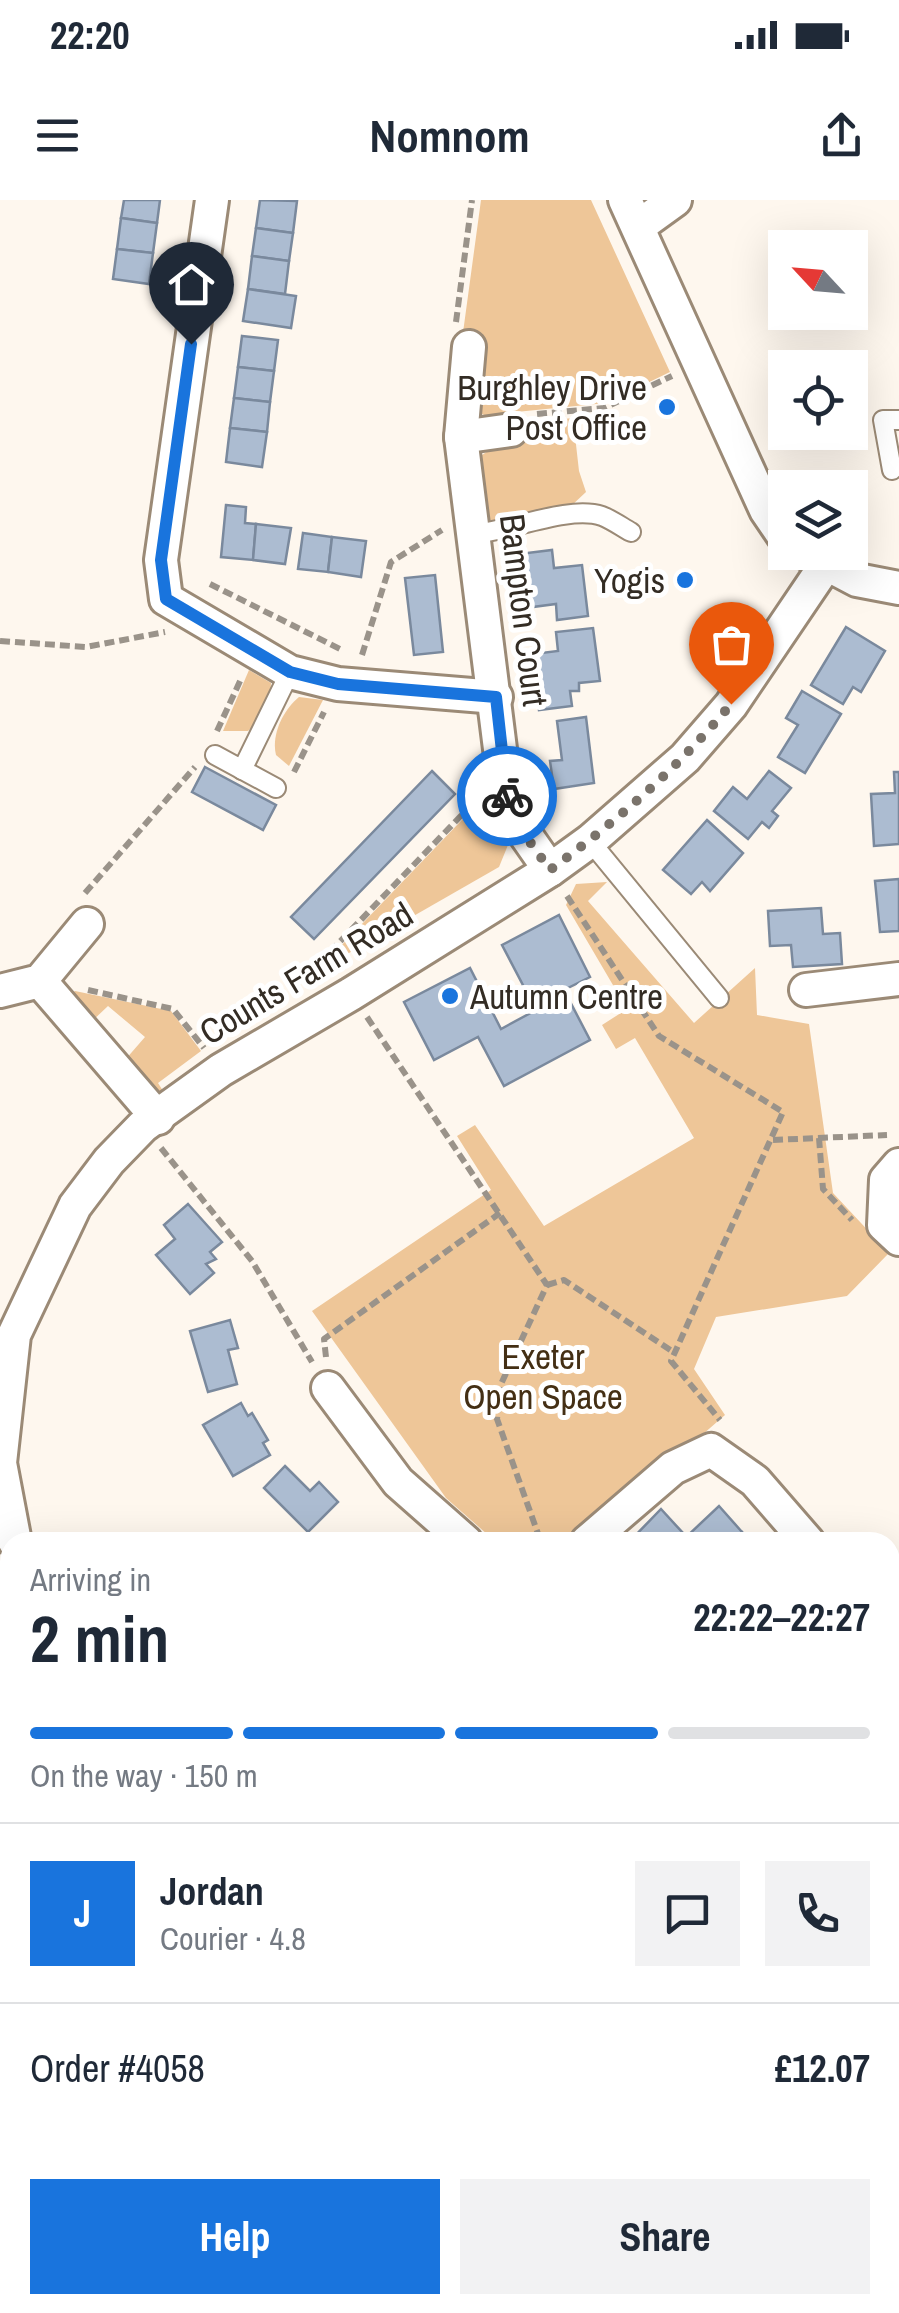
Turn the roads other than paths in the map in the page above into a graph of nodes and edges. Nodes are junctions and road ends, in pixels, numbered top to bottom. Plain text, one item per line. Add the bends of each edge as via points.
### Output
1 (212, 200) edge
2 (675, 200) edge
3 (632, 213) edge
4 (470, 347) road end
5 (899, 420) edge
6 (511, 430) road end
7 (461, 437) junction
8 (892, 470) dead end
9 (768, 513) edge
10 (473, 530) junction
11 (631, 532) dead end
12 (809, 570) edge
13 (837, 570) edge
14 (899, 588) edge
15 (290, 672) junction
16 (496, 697) junction
17 (212, 750) road end
18 (242, 770) junction
19 (276, 788) road end
20 (590, 840) junction
21 (550, 870) junction
22 (83, 912) road end
23 (899, 979) edge
24 (47, 989) junction
25 (806, 990) dead end
26 (0, 992) edge
27 (719, 998) dead end
28 (150, 1122) junction
29 (898, 1150) edge
30 (891, 1232) edge
31 (7, 1333) edge
32 (328, 1388) road end
33 (13, 1532) edge
34 (455, 1532) edge
35 (599, 1532) edge
36 (799, 1532) edge

1 - 15 street via 161,560 166,599
2 - 3 street
3 - 9 street
4 - 7 street, Bampton Court
5 - 8 lane via 883,420
6 - 7 street
7 - 10 street, Bampton Court
10 - 11 lane via 497,532 581,512
10 - 16 street, Bampton Court
12 - 20 street, Counts Farm Road via 731,704 685,758
13 - 14 street
15 - 16 street via 338,684
15 - 18 lane
16 - 21 street, Bampton Court via 510,814
17 - 18 lane
18 - 19 lane
20 - 21 street, Counts Farm Road
20 - 27 lane
21 - 28 street, Counts Farm Road via 221,1070
22 - 24 street
23 - 25 street
24 - 26 street
24 - 28 street
28 - 31 street, Counts Farm Road via 109,1160 75,1206
29 - 30 street via 886,1180
31 - 33 street, Counts Farm Road via 0,1463
32 - 34 street via 398,1482
35 - 36 street via 673,1468 711,1450 755,1482

